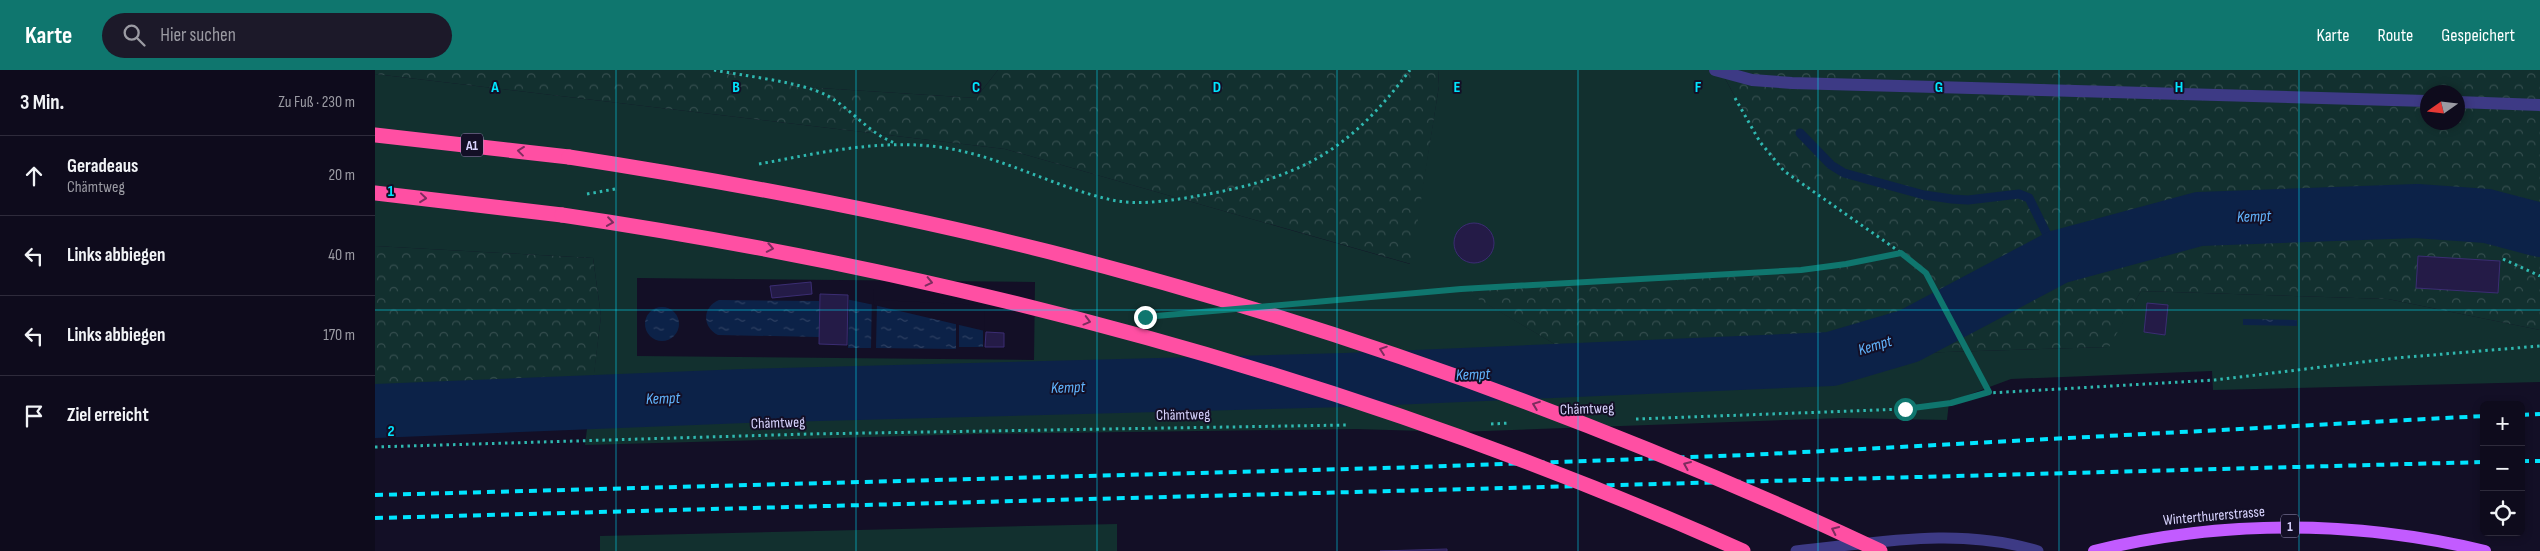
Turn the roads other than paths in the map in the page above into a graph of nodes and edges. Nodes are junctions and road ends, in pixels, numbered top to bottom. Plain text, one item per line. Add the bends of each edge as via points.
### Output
1 (1718, 71) edge
2 (2420, 101) edge
3 (2465, 102) edge
4 (2540, 105) edge
5 (375, 135) edge
6 (375, 193) edge
7 (1743, 551) edge
8 (1796, 551) edge
9 (1880, 551) edge
10 (2038, 551) edge
11 (2094, 551) edge
12 (2485, 551) edge

1 - 2 street via 1752,80 1792,83
3 - 4 street
9 -> 5 highway, A1, bridge via 1724,481 1539,406 1366,345 1210,296 1051,252 891,215 728,183 569,157
6 -> 7 highway, bridge via 562,215 718,239 879,270 1037,308 1194,350 1340,396 1502,453
8 - 10 lane via 1942,537 1992,540
11 - 12 main road, Winterthurerstrasse / 1 via 2192,533 2305,526 2414,536

